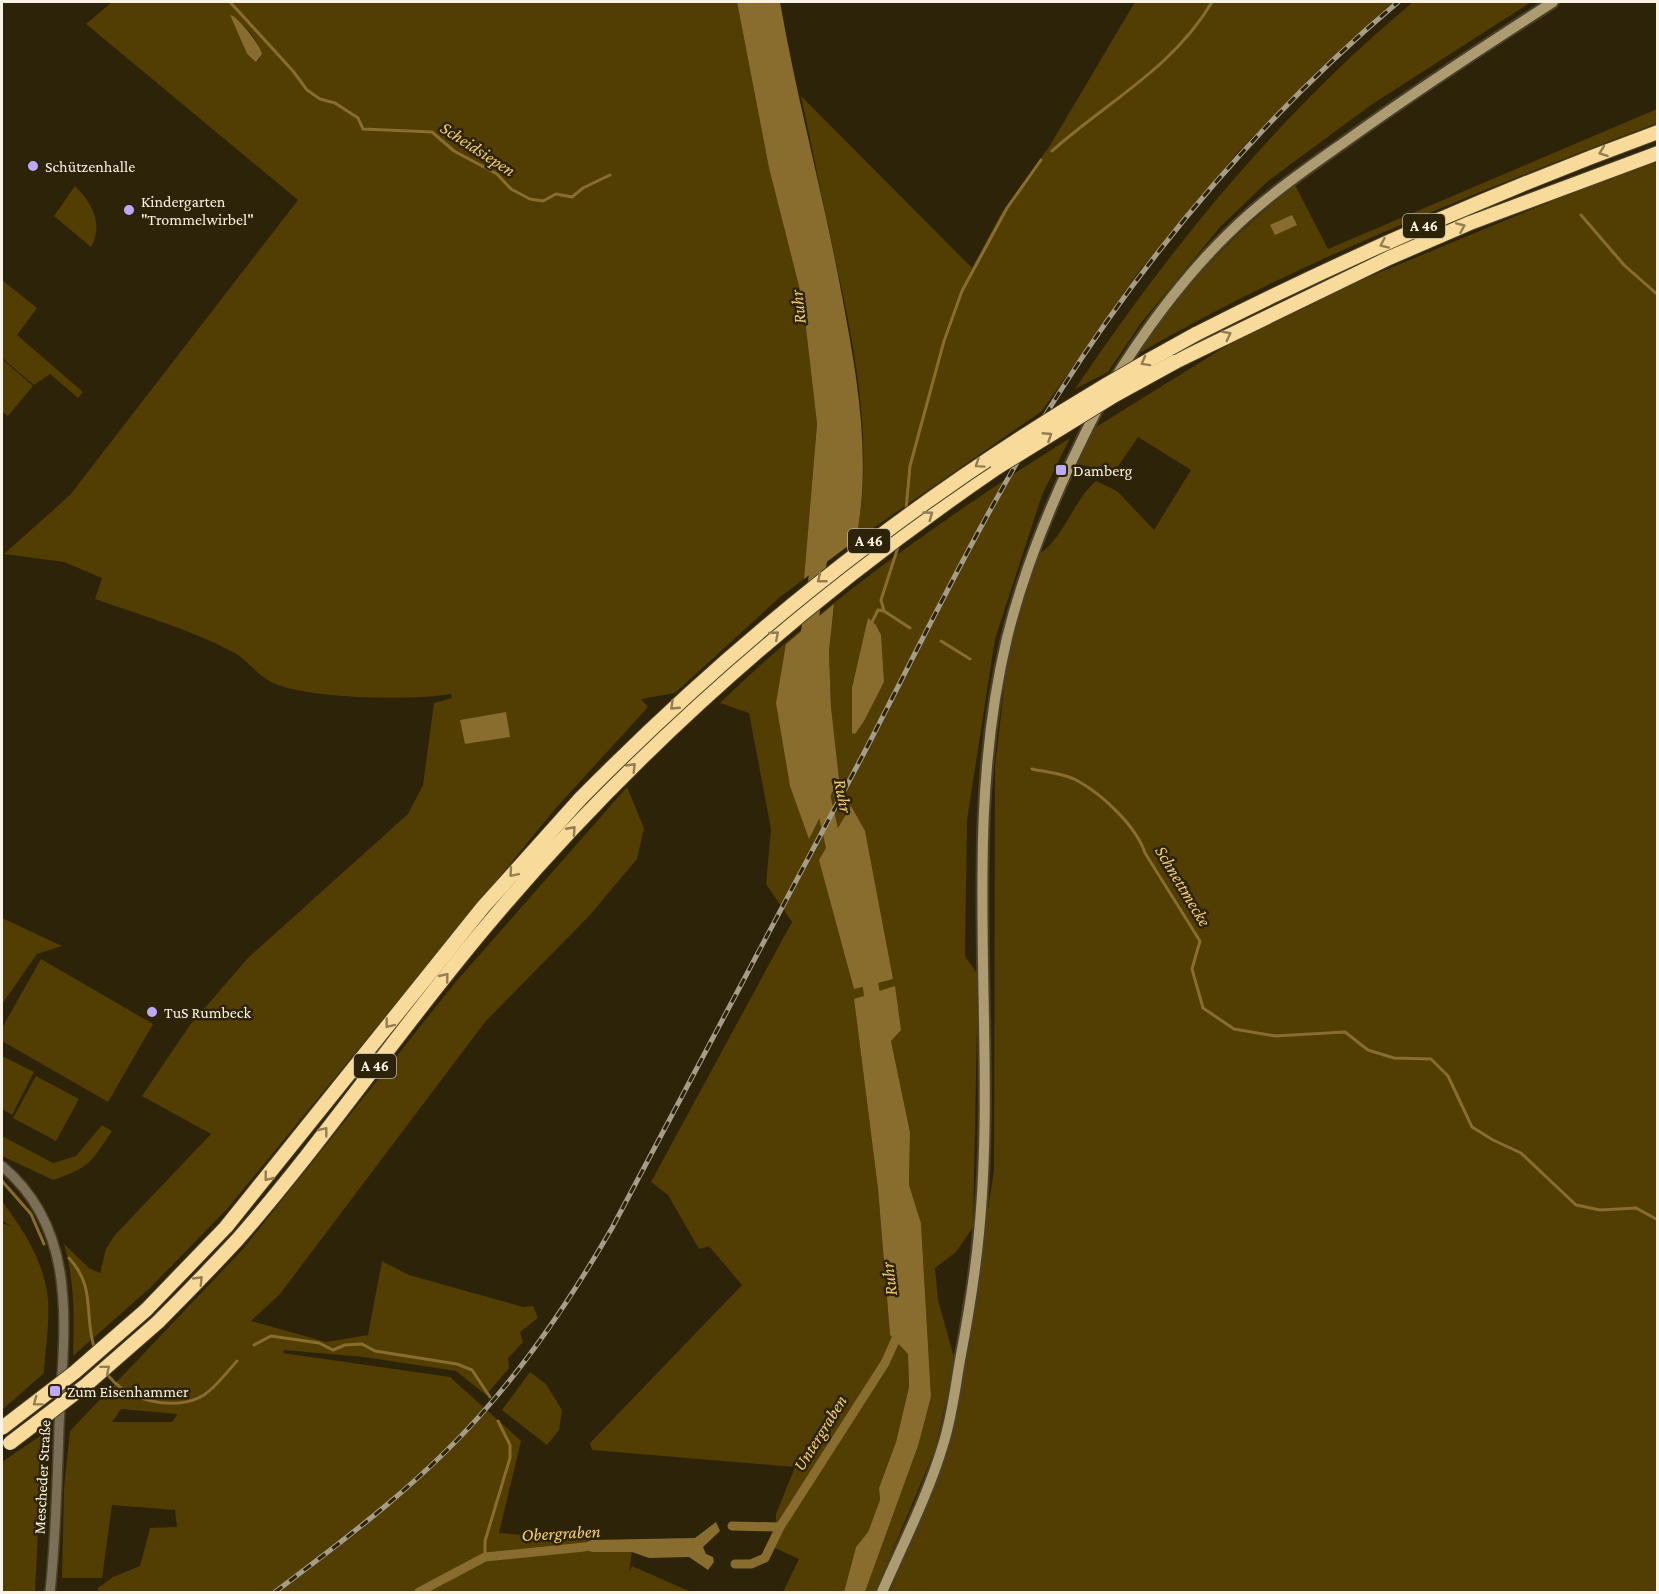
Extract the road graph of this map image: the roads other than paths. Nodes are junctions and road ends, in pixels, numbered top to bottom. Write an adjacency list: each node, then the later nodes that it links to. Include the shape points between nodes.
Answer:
1 (1553, 2): 8 (main road, via 1277,190 1229,233 1146,329 1104,396 1068,465 1042,527 1007,637 989,762 983,889 984,1166 970,1306 943,1445)
2 (1658, 132): 5 (highway, A 46, one-way to 5, bridge, via 1386,242 1196,333 1029,431 870,541 720,664 580,799 470,923 226,1227 146,1310)
3 (1658, 153): 6 (highway, A 46, one-way to 3, bridge, via 86,1385 158,1322 239,1237 494,916 591,809 734,670 880,550 998,467 1175,362 1389,258 1470,223)
4 (2, 1166): 7 (street, Mescheder Straße, via 27,1191 43,1217 55,1246 63,1295 62,1391)
5 (2, 1428)
6 (6, 1446)
7 (50, 1593)
8 (882, 1593)

